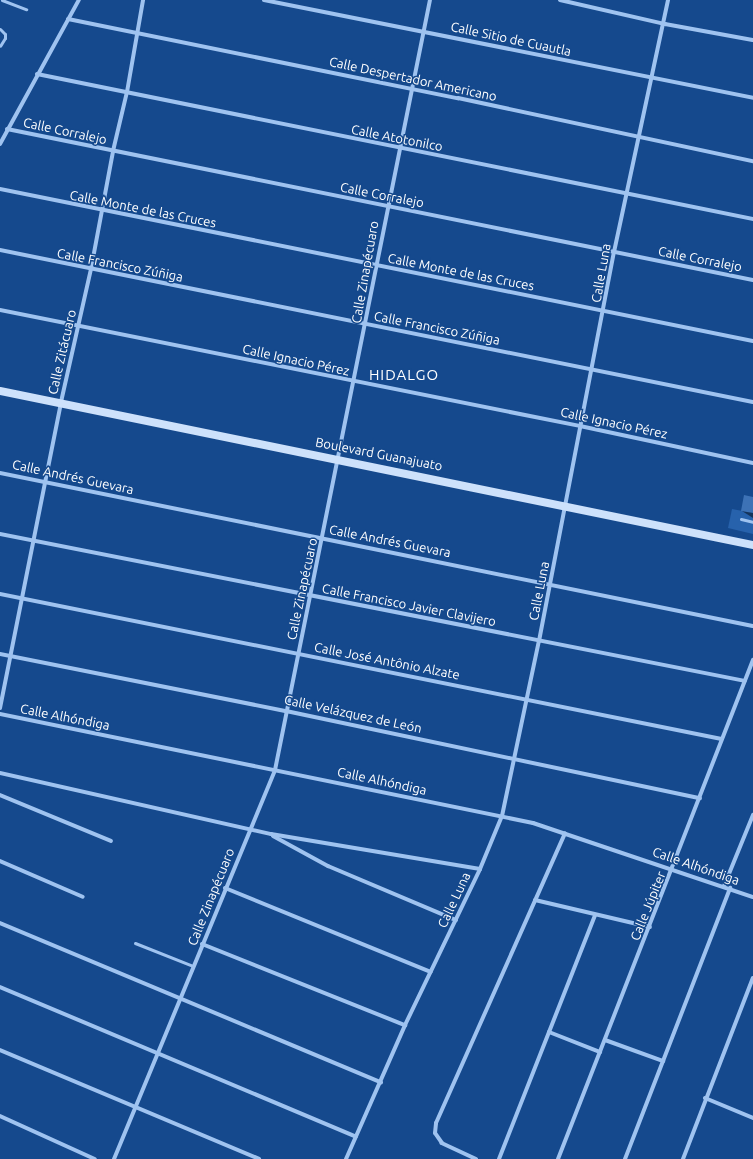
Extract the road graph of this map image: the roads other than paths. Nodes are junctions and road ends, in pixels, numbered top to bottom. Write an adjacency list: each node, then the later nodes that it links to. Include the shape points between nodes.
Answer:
1 (2, 0): 8 (lane)
2 (79, 0): 9 (street)
3 (143, 0): 13 (street, Calle Zitácuaro)
4 (264, 0): 12 (street, Calle Sitio de Cuautla)
5 (430, 0): 12 (street, Calle Zinapécuaro)
6 (560, 0): 10 (street)
7 (668, 0): 10 (street, Calle Luna)
8 (26, 9)
9 (68, 20): 13 (street, Calle Despertador Americano); 16 (street)
10 (665, 24): 14 (street); 17 (street, Calle Luna)
11 (0, 29): 15 (lane, via 5,38)
12 (424, 31): 17 (street, Calle Sitio de Cuautla); 18 (street, Calle Zinapécuaro)
13 (136, 34): 18 (street, Calle Despertador Americano); 19 (street, Calle Zitácuaro)
14 (753, 40)
15 (0, 46)
16 (37, 74): 19 (street, Calle Atotonilco); 21 (street)
17 (651, 79): 20 (street, Calle Sitio de Cuautla); 22 (street, Calle Luna)
18 (412, 88): 22 (street, Calle Despertador Americano); 24 (street, Calle Zinapécuaro)
19 (127, 92): 24 (street, Calle Atotonilco); 25 (street, Calle Zitácuaro)
20 (753, 98)
21 (7, 129): 23 (street); 25 (street, Calle Corralejo)
22 (638, 137): 26 (street, Calle Despertador Americano); 28 (street, Calle Luna)
23 (0, 144)
24 (399, 149): 28 (street, Calle Atotonilco); 29 (street, Calle Zinapécuaro)
25 (112, 151): 29 (street, Calle Corralejo); 30 (street, Calle Zitácuaro)
26 (753, 161)
27 (0, 189): 30 (street, Calle Monte de las Cruces)
28 (627, 194): 31 (street, Calle Atotonilco); 33 (street, Calle Luna)
29 (387, 206): 33 (street, Calle Corralejo); 34 (street, Calle Zinapécuaro)
30 (101, 211): 34 (street, Calle Monte de las Cruces); 35 (street, Calle Zitácuaro)
31 (753, 219)
32 (0, 250): 35 (street, Calle Francisco Zúñiga)
33 (614, 252): 36 (street, Calle Corralejo); 37 (street, Calle Luna)
34 (377, 266): 37 (street, Calle Monte de las Cruces); 39 (street, Calle Zinapécuaro)
35 (91, 269): 39 (street, Calle Francisco Zúñiga); 40 (street, Calle Zitácuaro)
36 (753, 280)
37 (605, 309): 41 (street, Calle Monte de las Cruces); 42 (street, Calle Luna)
38 (0, 310): 40 (street, Calle Ignacio Pérez)
39 (366, 324): 42 (street, Calle Francisco Zúñiga); 43 (street, Calle Zinapécuaro)
40 (79, 326): 43 (street, Calle Ignacio Pérez); 45 (street, Calle Zitácuaro)
41 (753, 341)
42 (592, 369): 46 (street, Calle Francisco Zúñiga); 47 (street, Calle Luna)
43 (355, 383): 47 (street, Calle Ignacio Pérez); 48 (street, Calle Zinapécuaro)
44 (0, 391): 45 (street, Boulevard Guanajuato)
45 (61, 402): 48 (street, Boulevard Guanajuato); 51 (street, Calle Zitácuaro)
46 (753, 402)
47 (580, 426): 49 (street, Calle Ignacio Pérez); 52 (street, Calle Luna)
48 (339, 458): 52 (street, Boulevard Guanajuato); 56 (street, Calle Zinapécuaro)
49 (753, 464)
50 (0, 473): 51 (street, Calle Andrés Guevara)
51 (46, 481): 56 (street, Calle Andrés Guevara); 57 (street, Calle Zitácuaro)
52 (566, 505): 58 (street, Boulevard Guanajuato); 59 (street, Calle Luna)
53 (741, 520): 54 (lane)
54 (753, 522)
55 (0, 534): 57 (street, Calle Francisco Javier Clavijero)
56 (323, 538): 59 (street, Calle Andrés Guevara); 61 (street, Calle Zinapécuaro)
57 (35, 541): 61 (street, Calle Francisco Javier Clavijero); 62 (street, Calle Zitácuaro)
58 (753, 544)
59 (551, 583): 63 (street, Calle Andrés Guevara); 64 (street, Calle Luna)
60 (0, 594): 62 (street, Calle José Antônio Alzate)
61 (310, 596): 64 (street, Calle Francisco Javier Clavijero); 65 (street, Calle Zinapécuaro)
62 (23, 599): 65 (street, Calle José Antônio Alzate); 67 (street, Calle Zitácuaro)
63 (753, 626)
64 (539, 641): 69 (street, Calle Francisco Javier Clavijero); 70 (street, Calle Luna)
65 (299, 653): 70 (street, Calle José Antônio Alzate); 72 (street, Calle Zinapécuaro)
66 (0, 654): 67 (street, Calle Velázquez de León)
67 (11, 656): 71 (street, Calle Zitácuaro); 72 (street, Calle Velázquez de León)
68 (753, 660): 69 (street, Calle Júpiter)
69 (744, 682): 74 (street, Calle Júpiter)
70 (528, 699): 74 (street, Calle José Antônio Alzate); 75 (street, Calle Luna)
71 (0, 708)
72 (286, 711): 75 (street, Calle Velázquez de León); 76 (street, Calle Zinapécuaro)
73 (0, 714): 76 (street, Calle Alhóndiga)
74 (722, 739): 79 (street, Calle Júpiter)
75 (515, 758): 79 (street, Calle Velázquez de León); 81 (street, Calle Luna)
76 (275, 770): 81 (street, Calle Alhóndiga); 82 (street, Calle Zinapécuaro)
77 (0, 773): 82 (street)
78 (0, 795): 85 (street)
79 (700, 798): 88 (street, Calle Júpiter)
80 (753, 814): 89 (street)
81 (502, 816): 83 (street, Calle Alhóndiga); 87 (street, Calle Luna)
82 (250, 828): 84 (street); 90 (street, Calle Zinapécuaro)
83 (565, 832): 88 (street, Calle Alhóndiga); 94 (street)
84 (271, 834): 87 (street); 96 (street, via 328,866)
85 (111, 841)
86 (0, 861): 93 (street)
87 (480, 869): 96 (street, Calle Luna)
88 (674, 869): 89 (street, Calle Alhóndiga); 98 (street, Calle Júpiter)
89 (724, 886): 91 (street, Calle Alhóndiga)
90 (225, 888): 100 (street, Calle Zinapécuaro); 102 (street)
91 (730, 888): 92 (street, Calle Alhóndiga); 112 (street)
92 (753, 897)
93 (83, 898)
94 (536, 900): 95 (street); 123 (street, via 436,1122 435,1133 442,1143)
95 (594, 915): 98 (street); 107 (street)
96 (456, 920): 102 (street, Calle Luna)
97 (0, 923): 105 (street)
98 (650, 927): 108 (street, Calle Júpiter)
99 (135, 943): 101 (lane)
100 (202, 944): 101 (street, Calle Zinapécuaro); 106 (street)
101 (193, 966): 105 (street, Calle Zinapécuaro)
102 (431, 972): 106 (street, Calle Luna)
103 (753, 978): 114 (street)
104 (0, 987): 110 (street)
105 (180, 996): 110 (street, Calle Zinapécuaro); 113 (street)
106 (405, 1025): 113 (street, Calle Luna)
107 (549, 1032): 111 (street); 124 (street)
108 (605, 1040): 111 (street, Calle Júpiter); 112 (street)
109 (0, 1050): 115 (street)
110 (158, 1051): 115 (street, Calle Zinapécuaro); 118 (street)
111 (600, 1052): 125 (street, Calle Júpiter)
112 (663, 1061): 126 (street)
113 (381, 1082): 118 (street, Calle Luna)
114 (705, 1098): 117 (street); 127 (street)
115 (135, 1107): 120 (street, Calle Zinapécuaro); 121 (street)
116 (0, 1116): 119 (street)
117 (753, 1118)
118 (356, 1137): 122 (street, Calle Luna)
119 (94, 1159)
120 (114, 1159)
121 (259, 1159)
122 (346, 1159)
123 (476, 1159)
124 (499, 1159)
125 (558, 1159)
126 (625, 1159)
127 (683, 1159)

